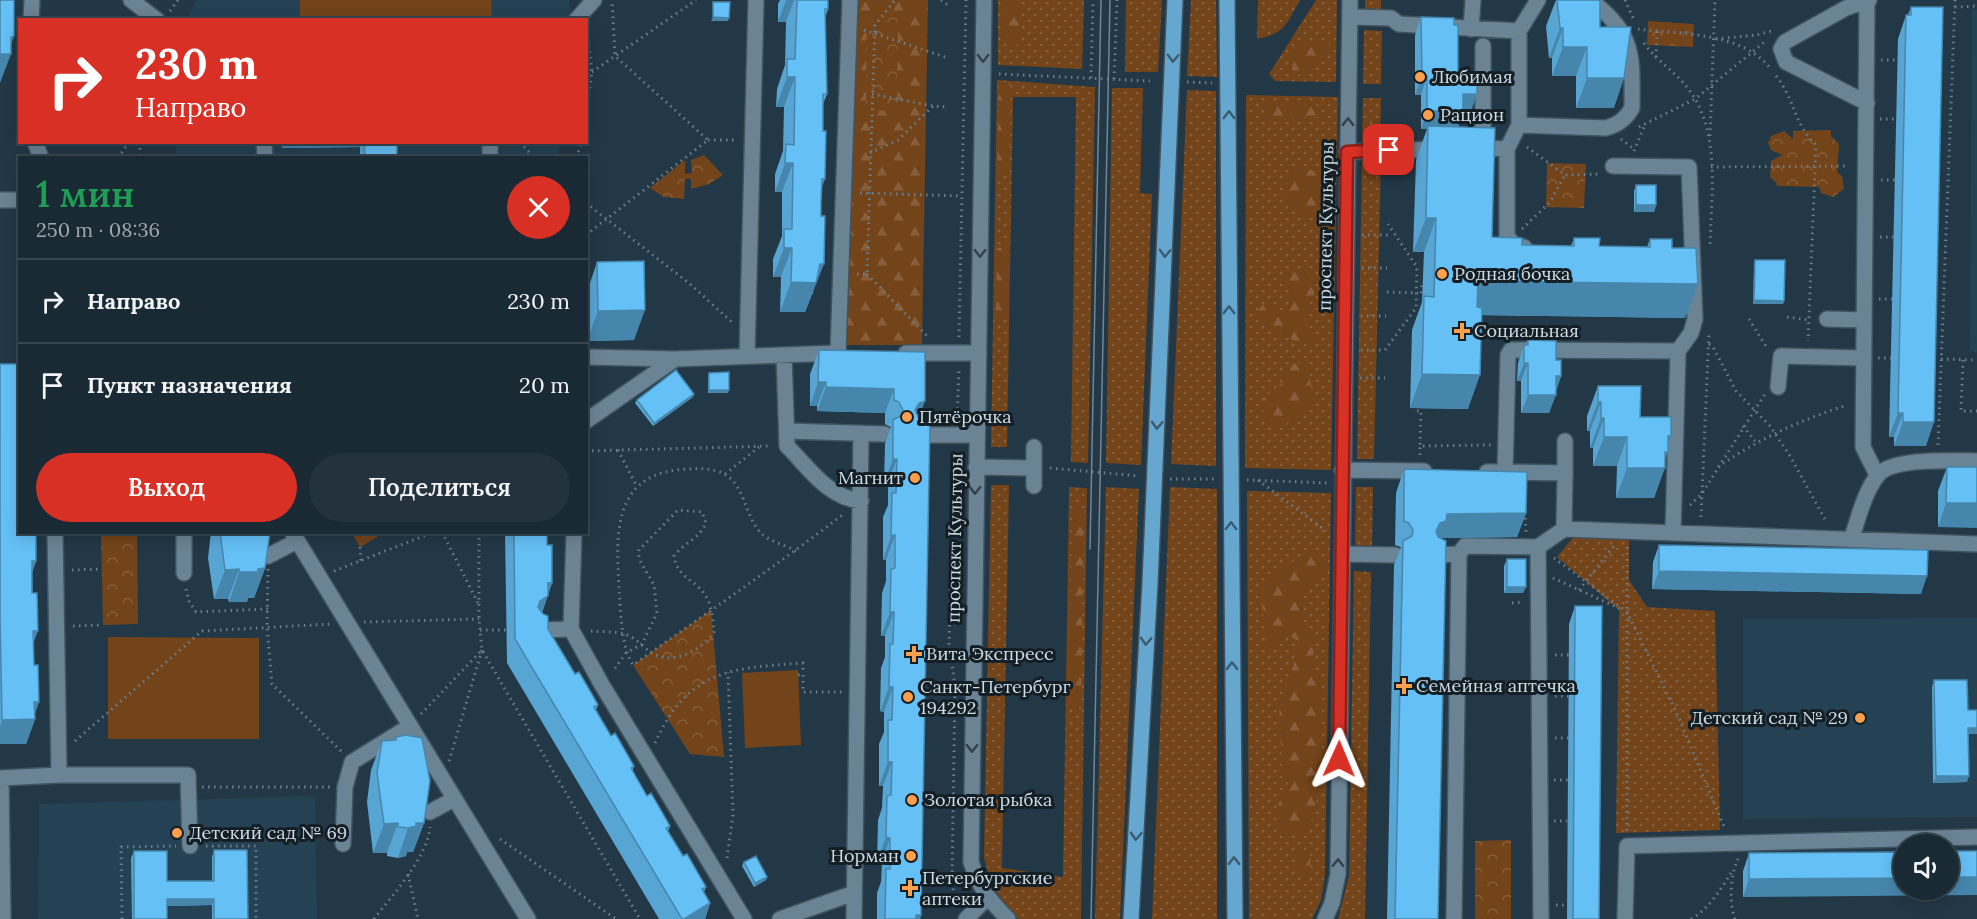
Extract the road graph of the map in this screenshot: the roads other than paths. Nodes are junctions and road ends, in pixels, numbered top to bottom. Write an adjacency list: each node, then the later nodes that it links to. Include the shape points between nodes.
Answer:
1 (32, 0): 15 (street)
2 (131, 0): 16 (street)
3 (594, 0): 17 (street)
4 (756, 0): 35 (street)
5 (850, 0): 34 (street, via 840,274 844,353)
6 (984, 0): 33 (street, проспект Культуры, one-way to 33)
7 (1175, 0): 92 (main road, one-way to 92)
8 (1227, 0): 93 (main road, one-way to 8)
9 (1350, 0): 14 (street, проспект Культуры)
10 (1473, 0): 18 (street)
11 (1538, 0): 19 (street)
12 (1590, 0): 22 (street, via 1629,45 1632,108 1614,126 1606,128)
13 (1868, 0): 21 (street); 21 (street, via 1785,42 1781,49 1786,62)
14 (1350, 17): 18 (street, via 1391,18 1399,24); 24 (street, проспект Культуры, one-way to 14)
15 (31, 18)
16 (154, 18)
17 (578, 18)
18 (1471, 29): 19 (street)
19 (1519, 31): 22 (street)
20 (1483, 46): 23 (street)
21 (1867, 103): 30 (street)
22 (1513, 137): 23 (street); 28 (street, via 1506,230 1510,242 1519,247)
23 (1471, 148): 24 (street)
24 (1347, 152): 51 (street, проспект Культуры)
25 (1613, 166): 31 (street, via 1689,167 1686,251 1695,319 1691,333)
26 (0, 200): 27 (street)
27 (18, 200)
28 (1542, 248)
29 (1827, 319): 30 (street)
30 (1864, 320): 37 (street)
31 (1678, 351): 54 (street, via 1511,350); 60 (street)
32 (896, 353): 33 (street)
33 (979, 353): 44 (street, проспект Культуры)
34 (784, 355): 35 (street); 45 (street)
35 (747, 356): 38 (street)
36 (588, 357): 38 (street)
37 (1864, 358): 39 (street, via 1781,356); 56 (street, via 1863,447)
38 (675, 359): 40 (street)
39 (1778, 387)
40 (588, 419)
41 (861, 434): 42 (street); 45 (street); 58 (street)
42 (885, 434)
43 (916, 435): 44 (street)
44 (976, 435): 49 (street, проспект Культуры)
45 (787, 438): 58 (street, via 833,493 846,500)
46 (1565, 441): 55 (street)
47 (1034, 447): 50 (street)
48 (1977, 461): 56 (street, via 1899,464)
49 (976, 467): 50 (street); 84 (street, проспект Культуры, one-way to 84, via 971,862)
50 (1034, 468): 57 (street)
51 (1342, 470): 52 (street); 68 (street, проспект Культуры)
52 (1438, 471)
53 (1472, 472): 54 (street)
54 (1505, 472): 55 (street)
55 (1564, 473): 59 (street)
56 (1877, 475): 65 (street)
57 (1034, 486)
58 (861, 501): 83 (street)
59 (1564, 529): 60 (street); 67 (street)
60 (1673, 533): 65 (street)
61 (55, 534): 77 (street)
62 (184, 534): 73 (street)
63 (574, 534): 74 (street)
64 (295, 537): 72 (street); 76 (street)
65 (1851, 540): 66 (street)
66 (1977, 544)
67 (1532, 547): 69 (street, via 1465,546); 96 (street, via 1538,571)
68 (1342, 548): 70 (street); 94 (street, проспект Культуры, one-way to 68, via 1338,874)
69 (1459, 554): 71 (street); 95 (street)
70 (1395, 555)
71 (1437, 555)
72 (268, 556)
73 (183, 573)
74 (571, 629): 75 (street); 88 (street)
75 (539, 630)
76 (410, 726): 78 (street); 81 (street, via 352,762 345,787)
77 (58, 775): 82 (street, via 188,775); 86 (street, via 1,778)
78 (454, 799): 79 (street); 87 (street)
79 (430, 812)
80 (1977, 837): 97 (street, via 1627,846)
81 (343, 843)
82 (190, 846)
83 (854, 893): 89 (street); 90 (street)
84 (987, 898): 85 (street); 91 (street, проспект Культуры)
85 (961, 915)
86 (3, 919)
87 (528, 919)
88 (744, 919)
89 (780, 919)
90 (854, 919)
91 (1008, 919)
92 (1131, 919)
93 (1235, 919)
94 (1324, 919)
95 (1454, 919)
96 (1541, 919)
97 (1625, 919)

